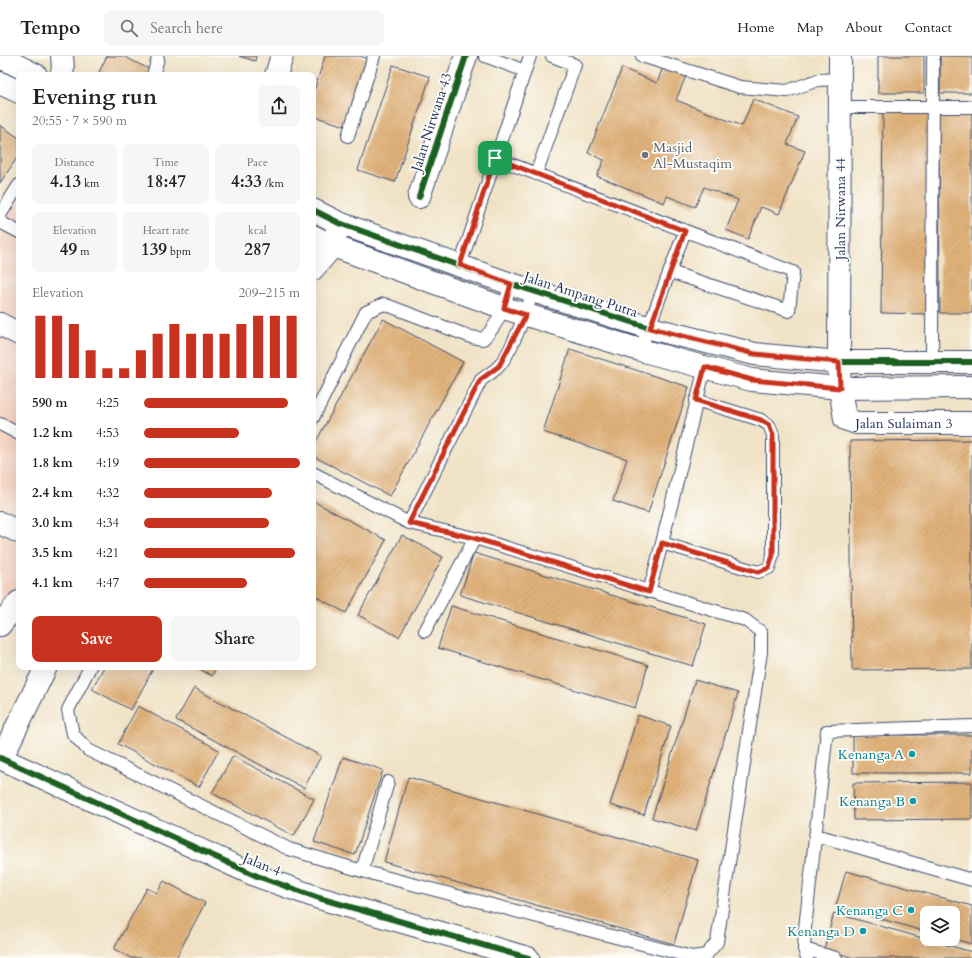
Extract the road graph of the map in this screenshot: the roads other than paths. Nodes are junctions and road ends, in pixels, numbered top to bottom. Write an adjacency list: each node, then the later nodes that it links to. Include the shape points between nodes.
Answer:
1 (62, 56): 15 (street)
2 (157, 56): 16 (lane)
3 (282, 56): 17 (street)
4 (374, 56): 24 (lane)
5 (466, 56): 28 (street, Jalan Nirwana 43)
6 (485, 56): 13 (lane)
7 (530, 56): 13 (lane)
8 (552, 56): 26 (lane, via 575,65)
9 (642, 56): 18 (lane, via 740,87 787,91 818,80)
10 (840, 56): 18 (street, Jalan Nirwana 44)
11 (933, 56): 22 (lane)
12 (0, 57): 14 (street)
13 (525, 71): 25 (lane)
14 (30, 72)
15 (62, 72)
16 (154, 72)
17 (277, 72)
18 (840, 79): 21 (street, Jalan Nirwana 44)
19 (0, 83): 20 (street)
20 (16, 91)
21 (840, 107): 22 (lane); 48 (street, Jalan Nirwana 44)
22 (934, 107): 23 (lane); 49 (lane)
23 (972, 107)
24 (348, 136)
25 (495, 158): 26 (lane); 37 (lane)
26 (536, 174): 34 (lane)
27 (16, 190): 30 (lane)
28 (419, 196)
29 (316, 211): 32 (street, Jalan Ampang Putra)
30 (0, 215)
31 (0, 222): 33 (lane)
32 (340, 223): 36 (street); 37 (street, Jalan Ampang Putra)
33 (16, 230)
34 (685, 231): 39 (lane); 39 (lane, via 793,272 789,311)
35 (316, 237): 36 (street)
36 (334, 246): 38 (street); 42 (street)
37 (460, 265): 40 (street, Jalan Ampang Putra)
38 (316, 266)
39 (670, 272): 45 (lane)
40 (511, 284): 41 (street, Jalan Ampang Putra); 42 (lane)
41 (533, 290): 43 (lane); 45 (street, Jalan Ampang Putra)
42 (504, 308): 43 (street); 55 (lane, via 491,332 483,339 471,337 384,304 366,312)
43 (526, 315): 47 (street); 61 (lane, via 499,366 480,380)
44 (0, 324): 46 (street)
45 (650, 328): 47 (lane); 48 (street, Jalan Ampang Putra, via 755,354)
46 (16, 332)
47 (640, 350): 51 (street)
48 (839, 362): 49 (street, Jalan Ampang Putra); 53 (street, Jalan Sulaiman 3)
49 (932, 362): 50 (street, Jalan Ampang Putra)
50 (972, 362)
51 (705, 367): 53 (street, via 752,380); 54 (lane)
52 (972, 387): 53 (street)
53 (840, 388): 56 (street, Jalan Sulaiman 3, via 845,419 857,423)
54 (696, 400): 64 (lane); 64 (lane, via 761,420 769,425 773,435 773,555 769,568 758,572)
55 (316, 412)
56 (972, 423)
57 (0, 424): 58 (lane)
58 (16, 432)
59 (316, 475): 61 (lane)
60 (0, 522): 62 (street)
61 (409, 523): 63 (lane)
62 (16, 530)
63 (474, 538): 65 (lane); 68 (lane)
64 (662, 543): 65 (lane)
65 (649, 592): 75 (lane, via 745,620 761,632 761,652 717,942 706,955 692,957)
66 (16, 606): 67 (street)
67 (0, 625)
68 (425, 632)
69 (45, 670): 72 (street)
70 (88, 670): 75 (lane, via 68,710 73,734 88,750 289,849)
71 (972, 726): 74 (lane, via 827,731)
72 (1, 759): 78 (street, Jalan 4, via 257,876 319,898)
73 (388, 782): 75 (lane)
74 (816, 835): 76 (lane); 77 (lane)
75 (362, 871)
76 (972, 880)
77 (806, 953): 79 (lane)
78 (528, 958)
79 (836, 958)

